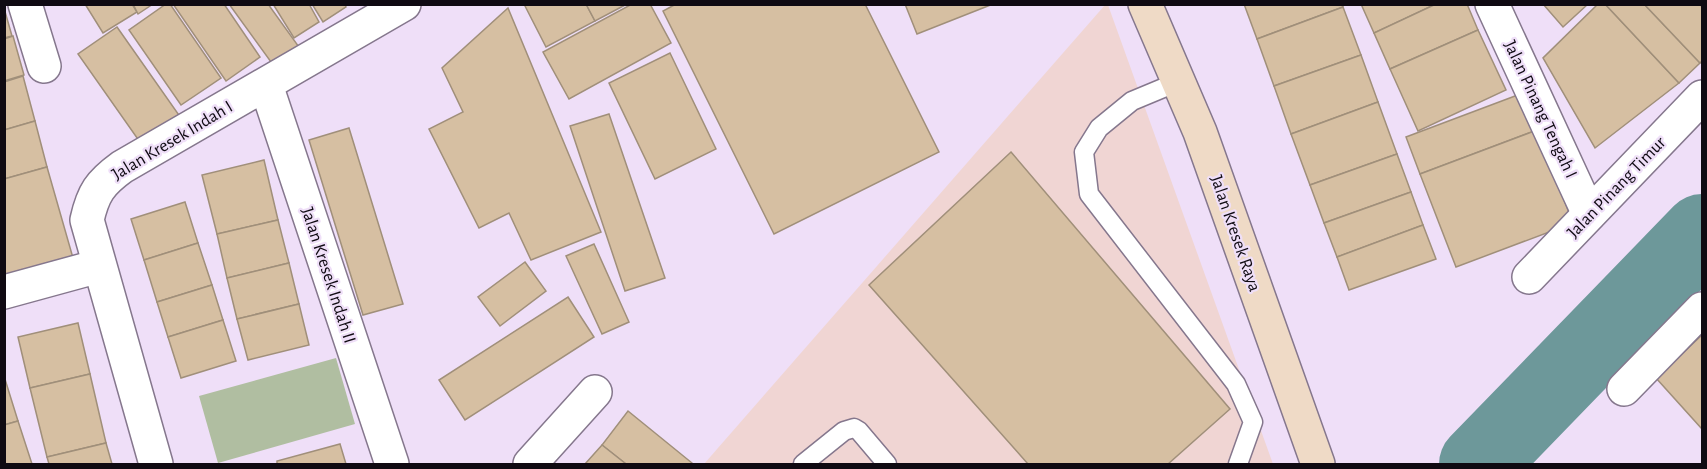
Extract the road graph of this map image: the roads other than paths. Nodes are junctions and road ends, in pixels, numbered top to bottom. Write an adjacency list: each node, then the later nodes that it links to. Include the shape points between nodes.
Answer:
1 (25, 4): 5 (street)
2 (404, 4): 7 (street, Jalan Kresek Indah I)
3 (1145, 4): 6 (street, Jalan Kresek Raya)
4 (1492, 4): 9 (street, Jalan Pinang Tengah I)
5 (44, 66)
6 (1180, 81): 21 (lane, via 1132,100 1099,128 1084,152 1089,194 1236,384 1253,422); 22 (street, Jalan Kresek Raya)
7 (266, 85): 10 (street, Jalan Kresek Indah I, via 105,180 92,200 87,220); 17 (street, Jalan Kresek Indah II)
8 (1702, 97): 9 (street, Jalan Pinang Timur)
9 (1589, 214): 11 (street, Jalan Pinang Timur)
10 (99, 266): 12 (street); 16 (street, Jalan Kresek Indah I)
11 (1529, 277)
12 (4, 292)
13 (1702, 309): 14 (street)
14 (1624, 389)
15 (596, 392): 18 (street)
16 (156, 465)
17 (392, 465)
18 (530, 465)
19 (803, 465): 20 (lane, via 843,431 854,428)
20 (887, 465)
21 (1238, 465)
22 (1318, 465)

